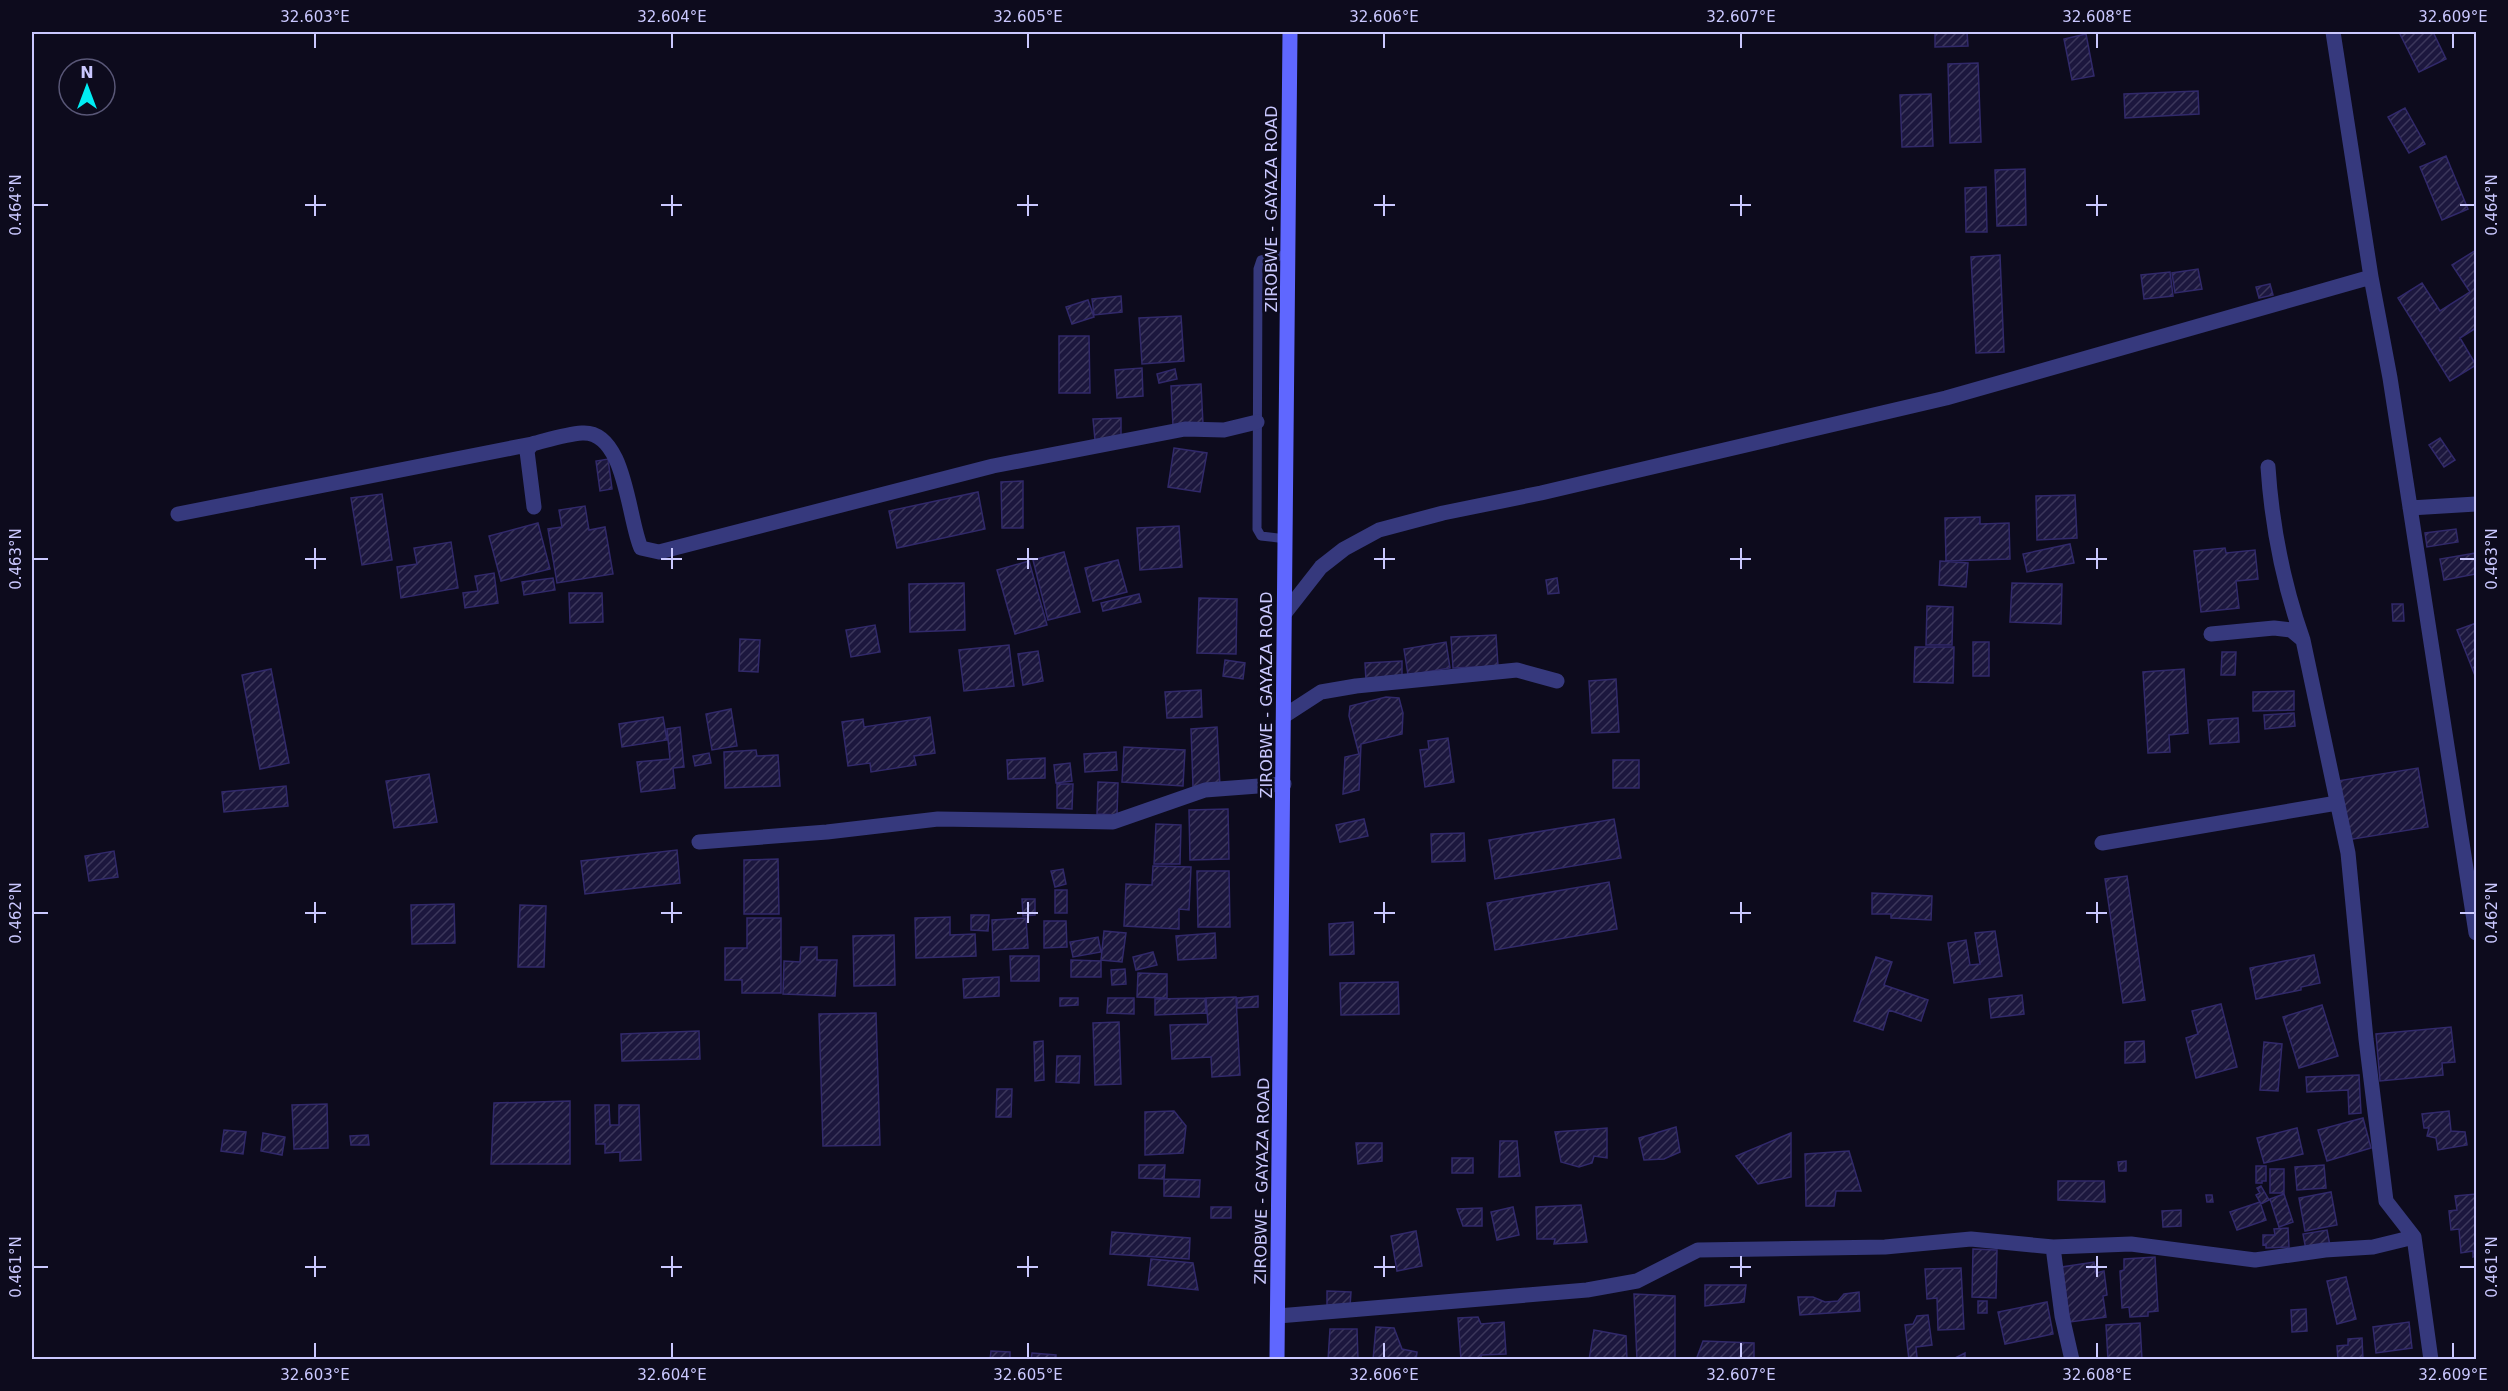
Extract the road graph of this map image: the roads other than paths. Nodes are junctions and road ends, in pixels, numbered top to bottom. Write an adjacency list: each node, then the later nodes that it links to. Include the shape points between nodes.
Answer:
1 (1290, 32): 3 (street, ZIROBWE - GAYAZA ROAD)
2 (2333, 32): 4 (street)
3 (1289, 254): 5 (lane, via 1261,260 1258,269); 12 (street, ZIROBWE - GAYAZA ROAD)
4 (2370, 277): 10 (street); 13 (street, via 1946,398 1378,530 1321,567)
5 (1257, 422): 6 (street, via 1224,430 1185,429 993,466 659,552 641,548 634,533 629,497 611,446 595,434 583,433); 12 (lane, via 1257,529 1261,536)
6 (532, 444): 9 (street, via 526,451); 11 (street)
7 (2268, 467): 15 (street, via 2272,519 2291,606)
8 (2476, 504): 10 (street)
9 (534, 507)
10 (2410, 508): 22 (street)
11 (178, 514)
12 (1286, 539): 13 (street, ZIROBWE - GAYAZA ROAD)
13 (1285, 613): 17 (street, ZIROBWE - GAYAZA ROAD)
14 (2211, 634): 15 (street, via 2274,628 2291,630)
15 (2303, 640): 19 (street)
16 (1557, 681): 17 (street, via 1517,670 1356,686 1321,692)
17 (1284, 716): 18 (street, ZIROBWE - GAYAZA ROAD)
18 (1284, 784): 20 (street, via 1205,790 1113,822 938,819); 25 (street, ZIROBWE - GAYAZA ROAD)
19 (2337, 803): 21 (street); 23 (street, via 2348,854 2386,1201)
20 (699, 842)
21 (2102, 843)
22 (2476, 933)
23 (2414, 1237): 24 (street, via 2373,1247 2255,1260 2131,1244); 28 (street)
24 (2053, 1247): 25 (street, via 1971,1239 1885,1247 1698,1250 1637,1281 1587,1290); 27 (street)
25 (1278, 1316): 26 (street, ZIROBWE - GAYAZA ROAD)
26 (1277, 1359)
27 (2072, 1359)
28 (2431, 1359)

